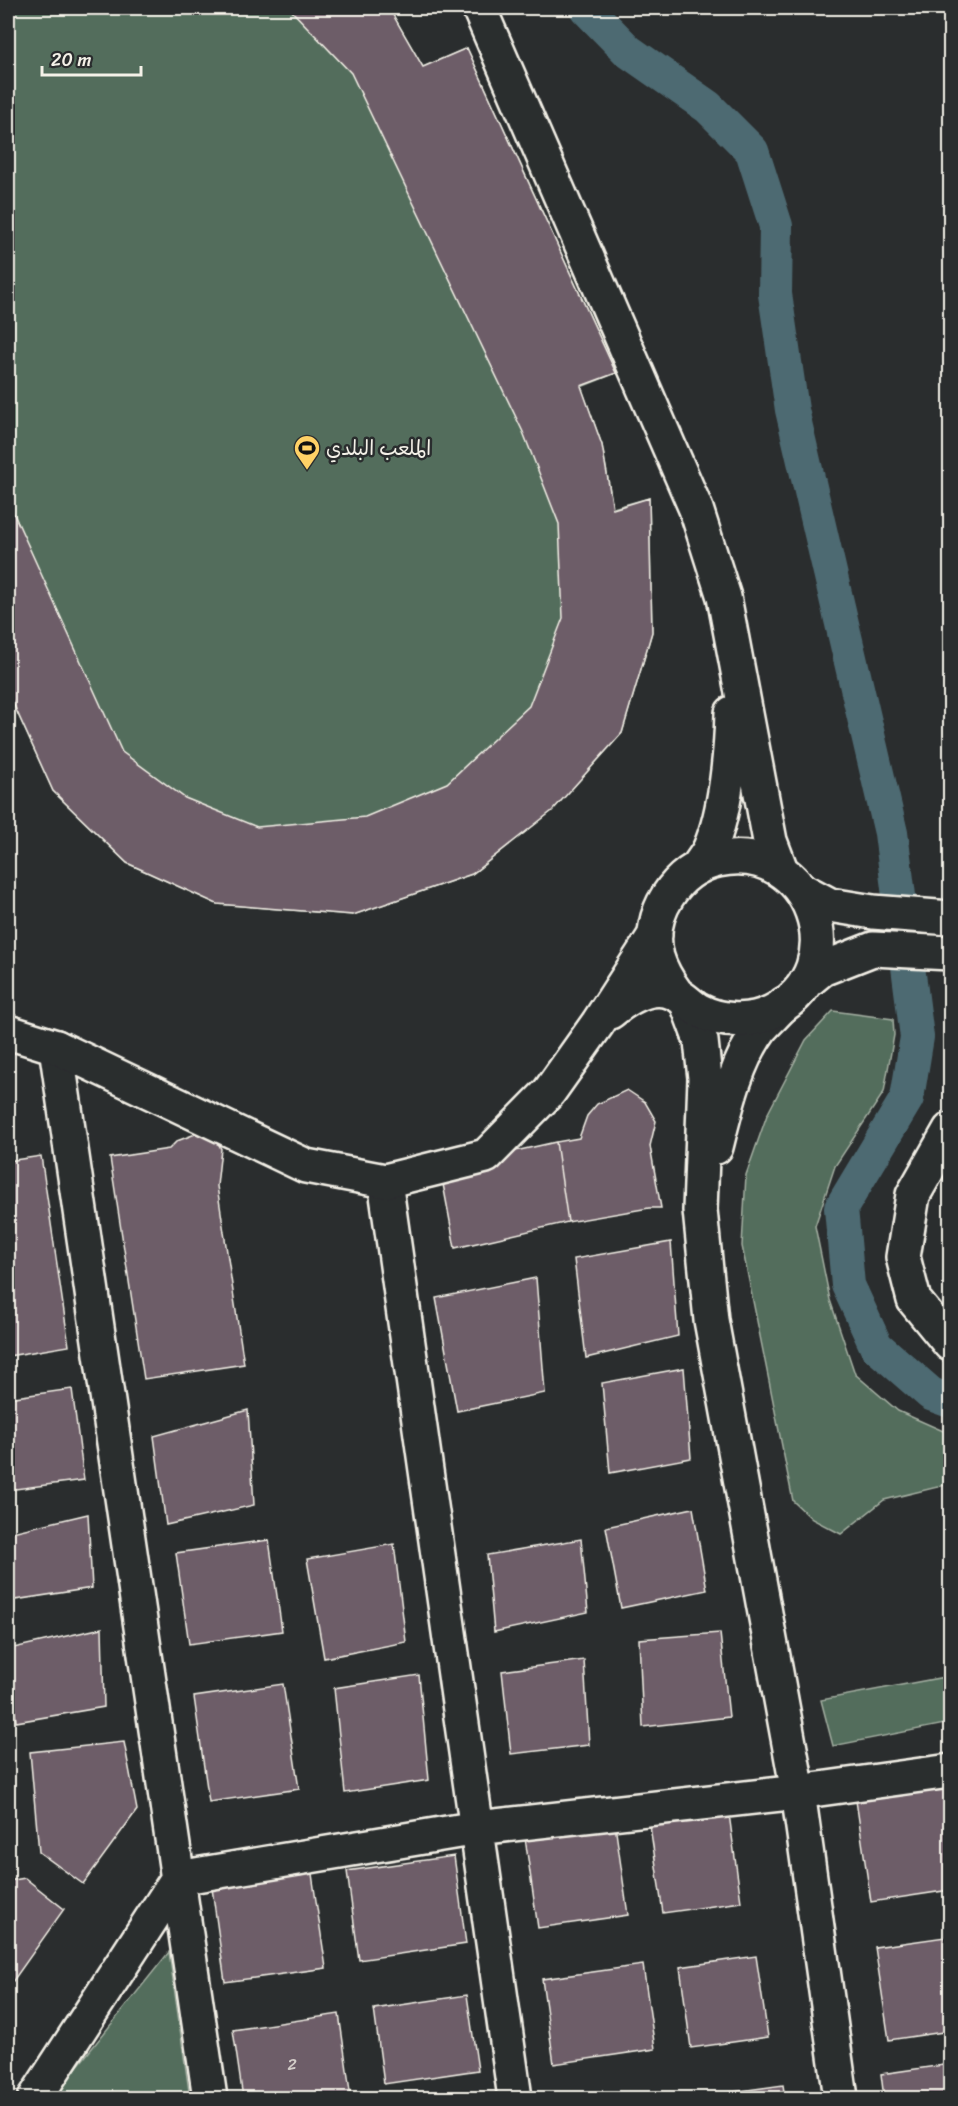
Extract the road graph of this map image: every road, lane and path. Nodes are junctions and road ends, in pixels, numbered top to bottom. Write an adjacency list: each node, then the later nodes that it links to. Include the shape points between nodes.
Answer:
1 (479, 8): 2 (street, via 696,509 724,597)
2 (734, 657): 3 (street, via 729,763 718,826); 4 (street, via 770,841)
3 (698, 868): 4 (street, via 717,860 750,859 766,863); 6 (street, via 667,896 658,915)
4 (791, 880): 5 (street, via 830,905); 8 (street, via 810,904 818,936 813,968)
5 (951, 918)
6 (655, 935): 9 (street, via 664,976); 10 (street)
7 (950, 953): 8 (street, via 873,948 822,969)
8 (795, 994): 9 (street, via 765,1015 743,1020 713,1017); 15 (street, via 762,1028 745,1057 727,1102)
9 (681, 998): 10 (street, via 660,989 645,991 620,1004); 15 (street, via 701,1041 705,1078)
10 (598, 1023): 14 (street, via 549,1092 486,1156)
11 (8, 1032): 12 (street)
12 (57, 1047): 14 (street, via 306,1166); 20 (street)
13 (951, 1130): 16 (street, via 913,1195 903,1257 914,1300)
14 (385, 1181): 19 (street)
15 (700, 1210): 18 (street, via 711,1320)
16 (951, 1344)
17 (951, 1771): 18 (street)
18 (798, 1792): 19 (street); 24 (street)
19 (477, 1828): 20 (street); 23 (street)
20 (178, 1878): 21 (street); 22 (street)
21 (35, 2098)
22 (210, 2098)
23 (515, 2098)
24 (841, 2098)

